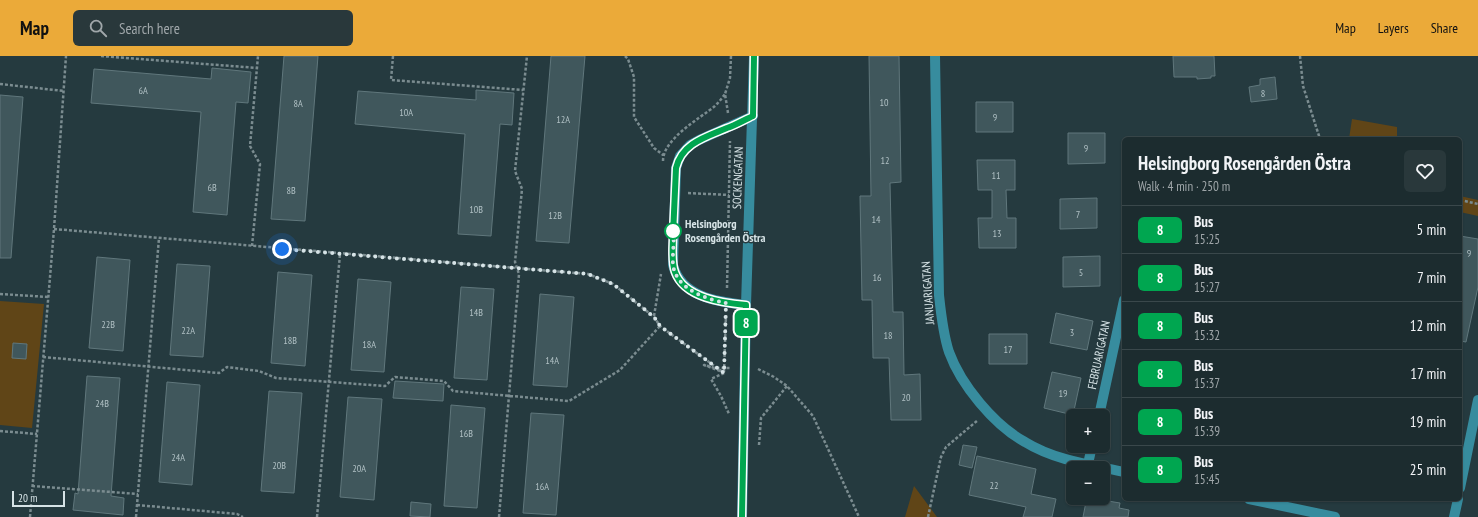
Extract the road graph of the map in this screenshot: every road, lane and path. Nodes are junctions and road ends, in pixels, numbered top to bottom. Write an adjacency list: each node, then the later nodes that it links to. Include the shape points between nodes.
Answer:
1 (66, 56): 16 (path)
2 (101, 56): 12 (path)
3 (162, 56): 12 (path)
4 (258, 56): 13 (path)
5 (392, 56): 15 (path, via 391,80)
6 (527, 56): 15 (path)
7 (625, 56): 20 (path, via 634,77 634,117 654,148)
8 (731, 56): 18 (path, via 730,78 725,94)
9 (754, 56): 17 (street, SOCKENGATAN)
10 (935, 56): 43 (street, JANUARIGATAN, via 941,314 950,354 972,393)
11 (1300, 56): 19 (path, via 1303,86)
12 (161, 60): 13 (path)
13 (257, 68): 27 (path, via 250,146 260,164)
14 (0, 84): 16 (path)
15 (523, 90): 29 (path, via 515,171 522,189 515,262)
16 (64, 91): 25 (path)
17 (753, 116): 18 (street); 33 (street, SOCKENGATAN)
18 (730, 127): 22 (path); 32 (street, via 690,145 680,156 676,168 673,264 677,277 687,287 700,295)
19 (1319, 137)
20 (663, 155)
21 (687, 193): 22 (path)
22 (729, 195): 32 (path)
23 (1462, 200): 24 (path)
24 (1478, 204)
25 (54, 229): 26 (path); 31 (path)
26 (159, 238): 27 (path); 37 (path)
27 (252, 246): 28 (path)
28 (340, 254): 29 (path); 39 (path)
29 (517, 268): 35 (path, via 588,274 613,284 654,317); 40 (path, via 519,274)
30 (0, 294): 31 (path)
31 (48, 297): 36 (path)
32 (726, 303): 33 (street); 38 (path)
33 (746, 305): 62 (street, SOCKENGATAN)
34 (1122, 309): 42 (street, FEBRUARIGATAN)
35 (660, 326): 38 (path); 40 (path, via 620,370 568,401)
36 (43, 357): 37 (path); 46 (path)
37 (148, 366): 39 (path, via 219,373 228,367 259,371 276,378); 53 (path)
38 (724, 373): 44 (path, via 711,379)
39 (328, 382): 40 (path, via 385,386 395,377 444,381 453,391); 60 (path)
40 (509, 396): 61 (path)
41 (1478, 400): 51 (street)
42 (1101, 409)
43 (988, 412): 48 (street, JANUARIGATAN, via 1024,442 1039,450); 64 (path, via 946,448 941,457)
44 (730, 418)
45 (0, 431): 46 (path)
46 (37, 434): 52 (path)
47 (758, 446): 63 (path, via 761,418 787,386 813,416)
48 (1076, 461)
49 (1110, 469): 50 (street, JANUARIGATAN)
50 (1122, 472)
51 (1462, 478)
52 (32, 486): 53 (path); 57 (path)
53 (138, 494): 56 (path)
54 (1267, 501): 65 (street)
55 (1458, 501): 66 (street)
56 (137, 505): 58 (path); 59 (path, via 237,514)
57 (30, 517)
58 (136, 517)
59 (243, 517)
60 (317, 517)
61 (499, 517)
62 (742, 517)
63 (860, 517)
64 (928, 517)
65 (1335, 517)
66 (1454, 517)

